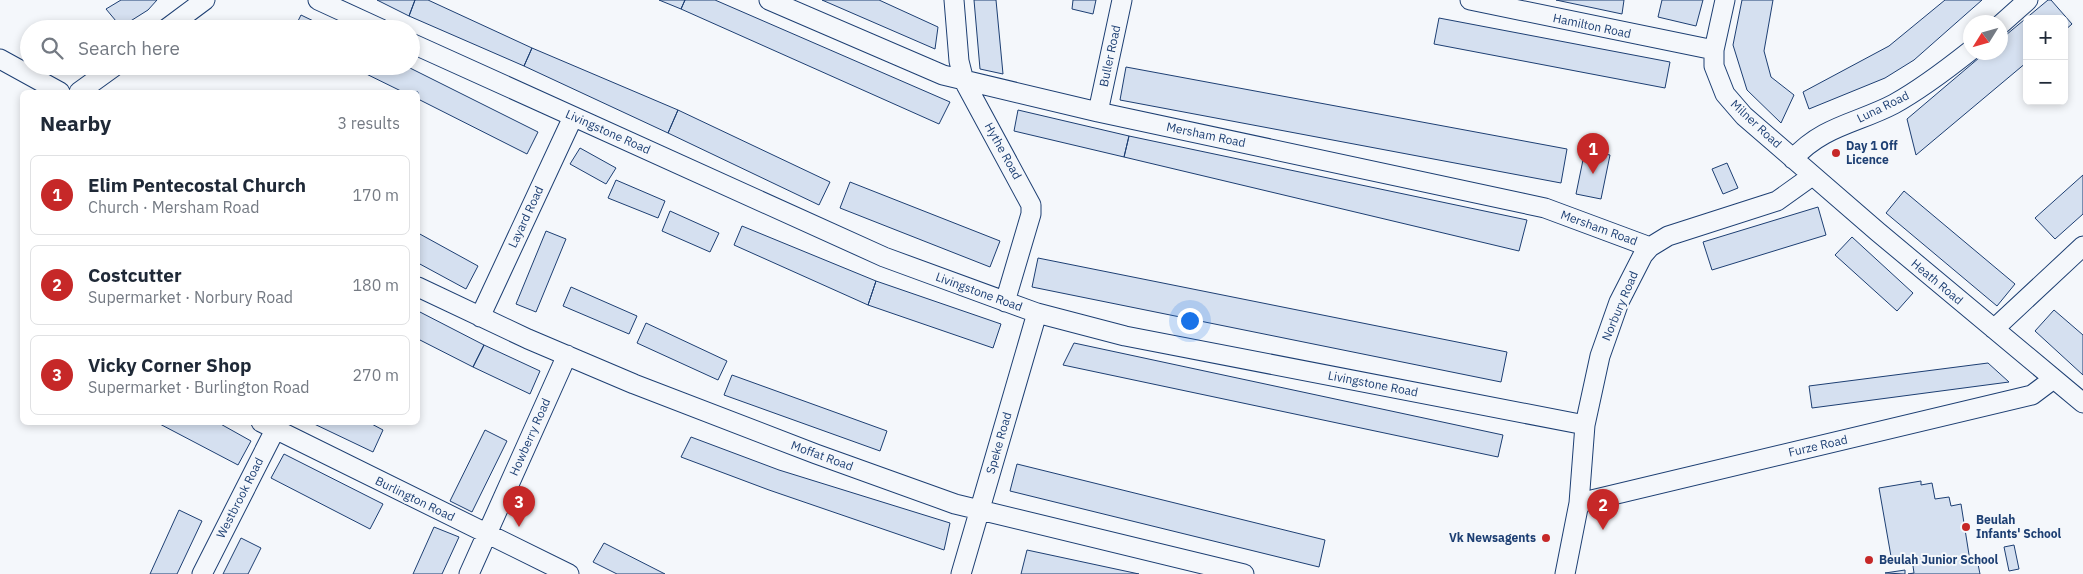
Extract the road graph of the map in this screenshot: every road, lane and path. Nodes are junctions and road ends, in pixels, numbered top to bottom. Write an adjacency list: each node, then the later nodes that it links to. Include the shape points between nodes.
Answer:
1 (206, 0): 10 (street)
2 (318, 0): 11 (street)
3 (769, 0): 19 (street, Mersham Road, via 942,75)
4 (954, 0): 19 (street, Hythe Road, via 959,61)
5 (1122, 0): 22 (street, Buller Road)
6 (1470, 0): 13 (street, Hamilton Road)
7 (1725, 0): 13 (street, Milner Road)
8 (2028, 0): 9 (street)
9 (2008, 18)
10 (178, 20)
11 (361, 20)
12 (420, 47): 23 (street, Livingstone Road)
13 (1714, 50): 24 (street, Milner Road, via 1714,66 1724,94)
14 (1963, 56): 24 (street, Luna Road, via 1893,105 1812,140)
15 (0, 60): 16 (street)
16 (20, 71)
17 (28, 75): 20 (street)
18 (102, 75): 21 (street)
19 (964, 81): 22 (street, Mersham Road); 29 (street, Hythe Road, via 1031,205)
20 (56, 90)
21 (81, 90)
22 (1098, 112): 27 (street, Mersham Road, via 1538,206)
23 (573, 116): 29 (street, Livingstone Road, via 884,257); 31 (street, Layard Road)
24 (1793, 159): 25 (street, Heath Road)
25 (1812, 176): 27 (street, Norbury Road, via 1778,201 1668,236); 32 (street, Heath Road)
26 (2083, 246): 32 (street)
27 (1650, 247): 37 (street, Norbury Road, via 1637,265 1610,324)
28 (420, 288): 31 (street, Moffat Road)
29 (1005, 302): 30 (street, Livingstone Road)
30 (1037, 313): 37 (street, Livingstone Road, via 1126,336); 39 (street, Speke Road)
31 (480, 317): 33 (street, Moffat Road)
32 (1994, 329): 34 (street, Heath Road)
33 (567, 355): 39 (street, Moffat Road, via 816,454); 40 (street, Howberry Road)
34 (2052, 380): 35 (street, Heath Road); 38 (street, Furze Road, via 2037,393 2026,397)
35 (2083, 403)
36 (272, 425): 40 (street, Burlington Road); 41 (street, Westbrook Road)
37 (1585, 425): 38 (street, Norbury Road)
38 (1578, 503): 46 (street, Norbury Road)
39 (980, 510): 44 (street, Speke Road); 45 (street, Moffat Road)
40 (487, 535): 42 (street, Howberry Road); 43 (street, Burlington Road)
41 (202, 574)
42 (469, 574)
43 (569, 574)
44 (961, 574)
45 (1244, 574)
46 (1565, 574)

